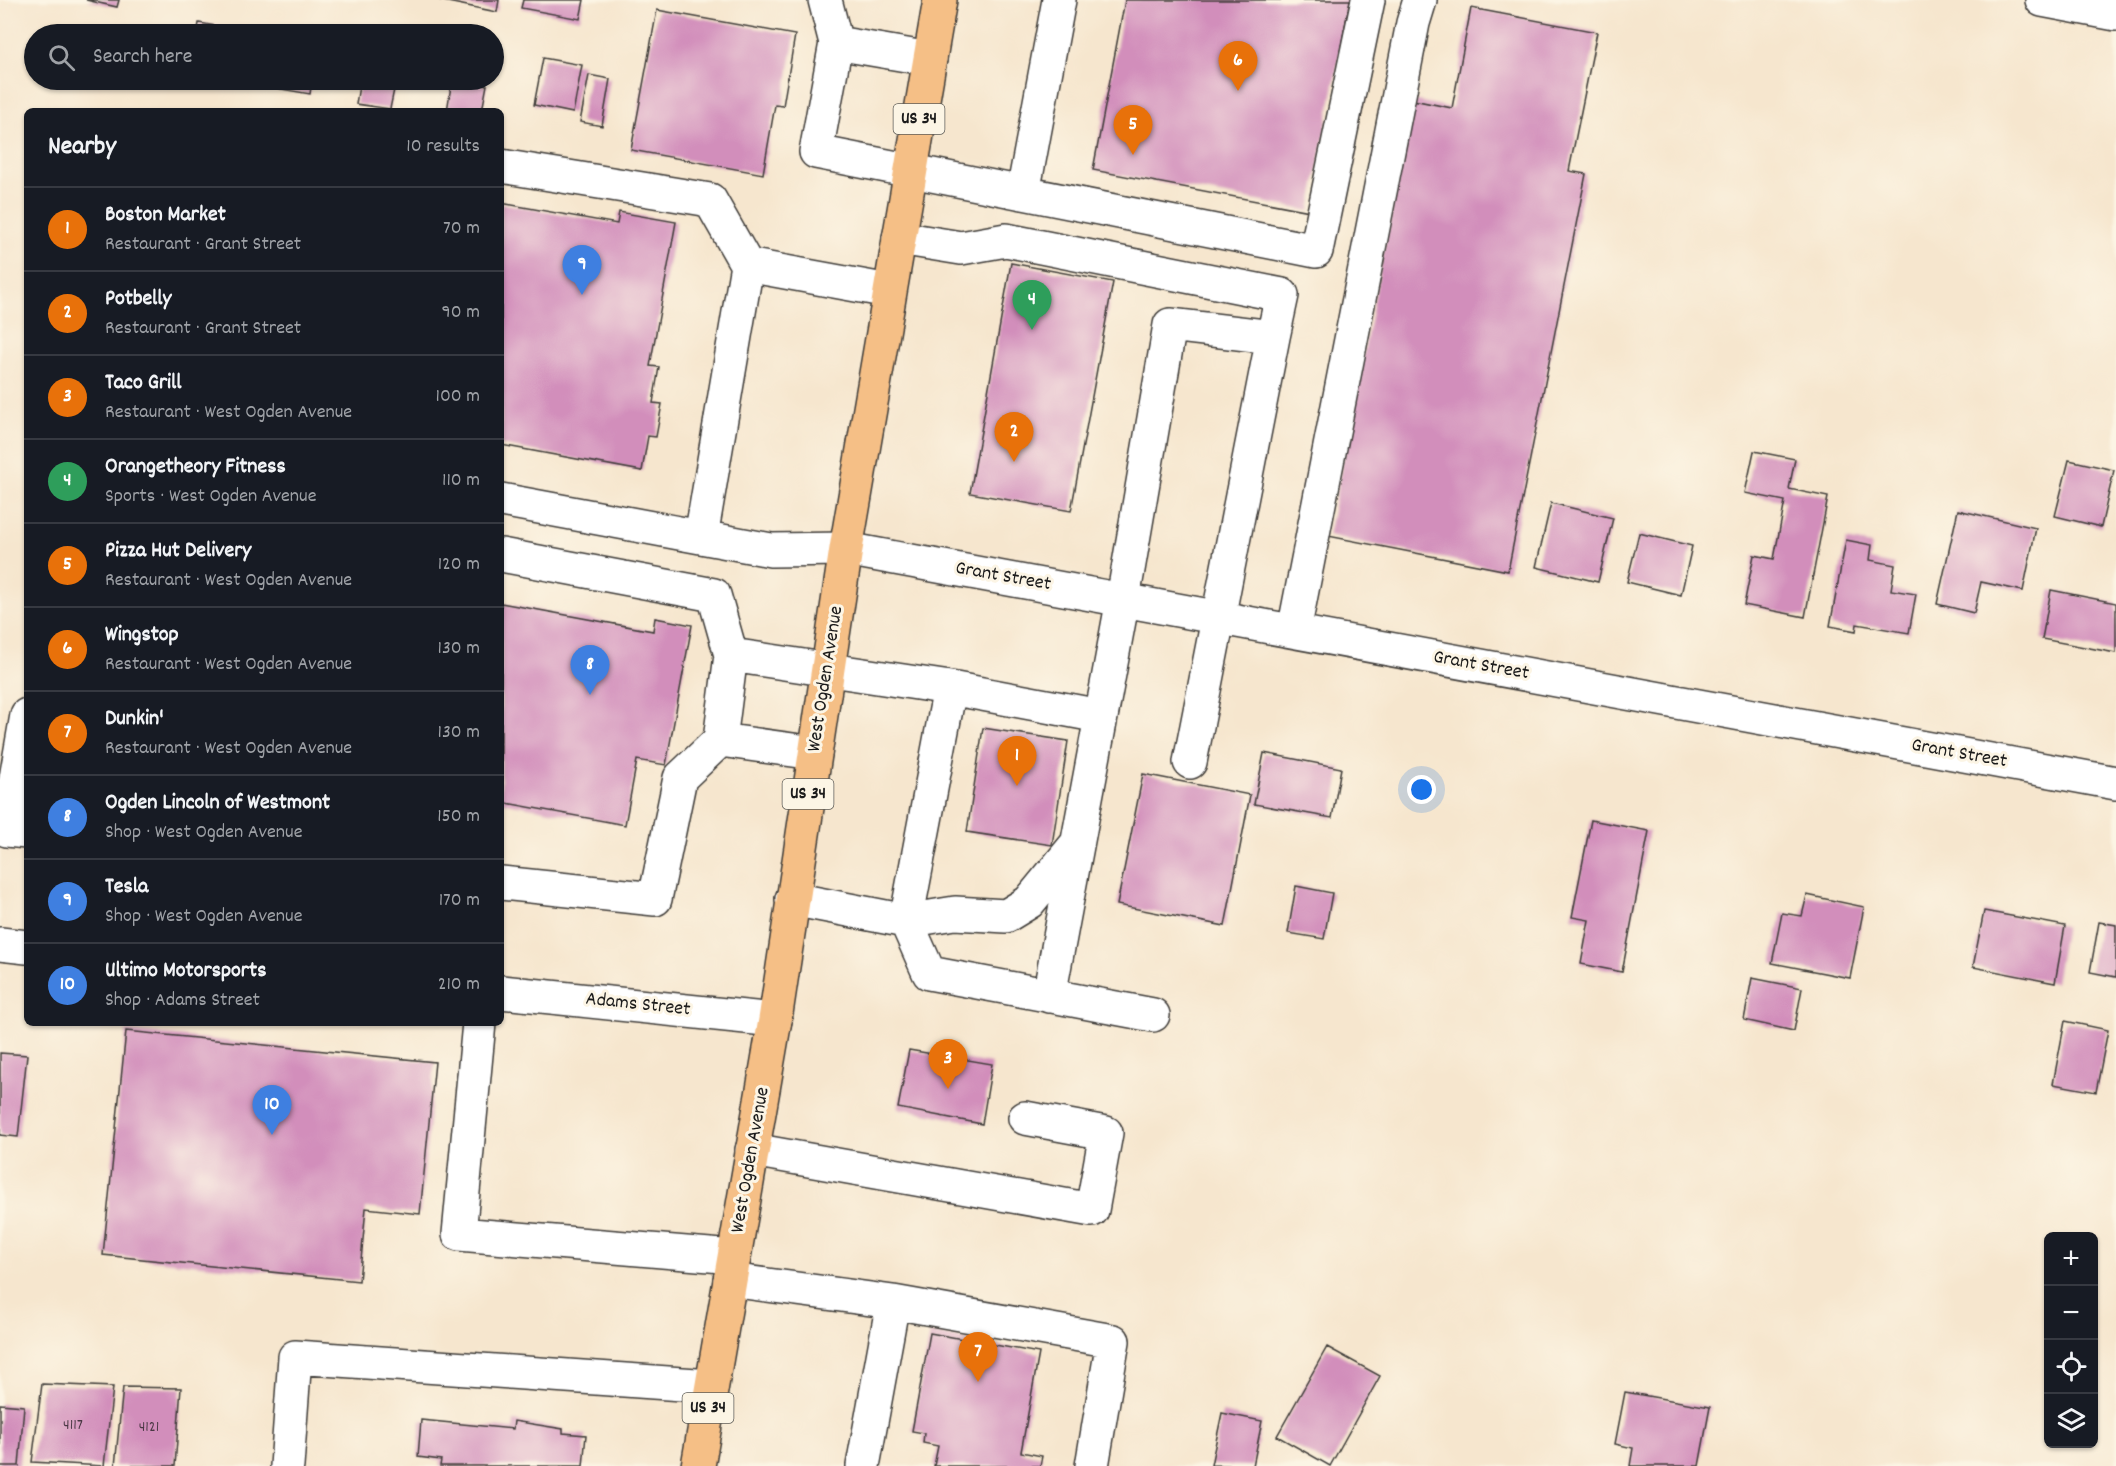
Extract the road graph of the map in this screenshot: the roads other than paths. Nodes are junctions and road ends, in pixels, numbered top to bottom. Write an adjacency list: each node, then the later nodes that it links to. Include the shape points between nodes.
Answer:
1 (825, 0): 8 (street)
2 (940, 0): 9 (main road, West Ogden Avenue / US 34)
3 (1059, 0): 12 (street)
4 (1368, 0): 12 (street, via 1316,251)
5 (1420, 0): 23 (street)
6 (2042, 0): 7 (street)
7 (2106, 8)
8 (836, 43): 9 (street); 11 (street, via 816,152)
9 (930, 59): 11 (main road, West Ogden Avenue / US 34)
10 (504, 166): 14 (street, via 710,200)
11 (910, 171): 12 (street); 13 (main road, West Ogden Avenue / US 34)
12 (1023, 193)
13 (899, 238): 15 (main road, West Ogden Avenue / US 34); 16 (street, via 961,248 1006,240 1282,295)
14 (747, 265): 15 (street); 18 (street)
15 (889, 291): 19 (main road, West Ogden Avenue / US 34)
16 (1273, 337): 21 (street, via 1170,325); 22 (street)
17 (504, 501): 18 (street, Grant Street)
18 (701, 537): 19 (street, Grant Street, via 771,550)
19 (846, 549): 21 (street, Grant Street); 25 (main road, West Ogden Avenue / US 34)
20 (504, 556): 24 (street, via 714,595)
21 (1123, 599): 22 (street, Grant Street); 27 (street)
22 (1220, 617): 23 (street, Grant Street); 31 (street)
23 (1294, 631): 32 (street, Grant Street)
24 (731, 655): 25 (street); 29 (street)
25 (827, 668): 26 (street); 30 (main road, West Ogden Avenue / US 34)
26 (950, 688): 27 (street); 37 (street)
27 (1100, 716): 34 (street)
28 (24, 732): 33 (street, via 7,830)
29 (720, 740): 30 (street); 35 (street, via 680,778 655,899)
30 (815, 753): 36 (main road, West Ogden Avenue / US 34)
31 (1190, 762)
32 (2116, 783)
33 (24, 832)
34 (1076, 844): 37 (street, via 1029,902 1006,916 955,912); 41 (street)
35 (504, 883)
36 (792, 899): 37 (street); 43 (main road, West Ogden Avenue / US 34)
37 (906, 921): 41 (street, via 929,973)
38 (0, 944): 39 (street)
39 (24, 947)
40 (504, 992): 43 (street, Adams Street)
41 (1049, 996): 42 (street)
42 (1153, 1016)
43 (775, 1020): 46 (main road, West Ogden Avenue / US 34)
44 (479, 1026): 47 (street, via 459,1234)
45 (1025, 1118): 46 (street, via 1106,1133 1092,1210)
46 (752, 1150): 47 (main road, West Ogden Avenue / US 34)
47 (732, 1268): 48 (street); 49 (main road, West Ogden Avenue / US 34)
48 (892, 1302): 52 (street); 53 (street, via 1113,1341)
49 (711, 1386): 50 (street, via 295,1357); 51 (main road, West Ogden Avenue / US 34)
50 (287, 1466)
51 (698, 1466)
52 (863, 1466)
53 (1092, 1466)

